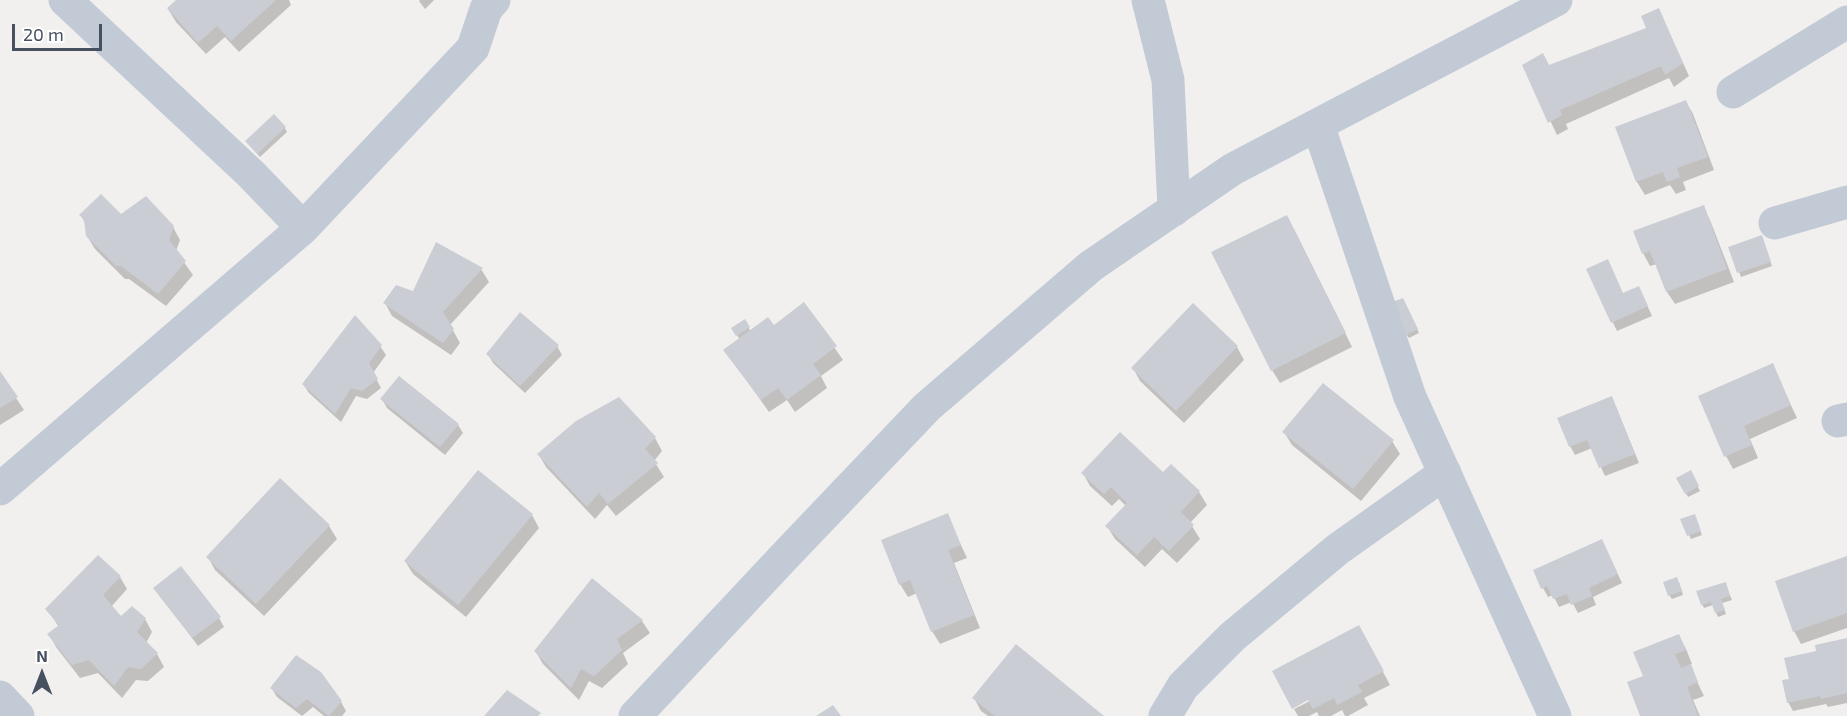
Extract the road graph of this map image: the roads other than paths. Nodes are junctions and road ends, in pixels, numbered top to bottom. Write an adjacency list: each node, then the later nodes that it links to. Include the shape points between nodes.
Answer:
1 (65, 0): 11 (street, via 251,174)
2 (494, 0): 11 (street, via 486,9 473,48)
3 (1148, 0): 9 (street, via 1168,80)
4 (1556, 0): 7 (street)
5 (1847, 22): 6 (street)
6 (1733, 92)
7 (1318, 125): 9 (street, via 1233,170); 12 (street, via 1410,397)
8 (1847, 202): 10 (street)
9 (1174, 210): 16 (street, via 1091,266 927,407)
10 (1775, 223)
11 (303, 228): 13 (street)
12 (1445, 473): 17 (street, via 1338,549 1232,637 1184,686); 18 (street)
13 (0, 489)
14 (0, 697): 15 (street)
15 (18, 716)
16 (635, 716)
17 (1165, 716)
18 (1555, 716)

